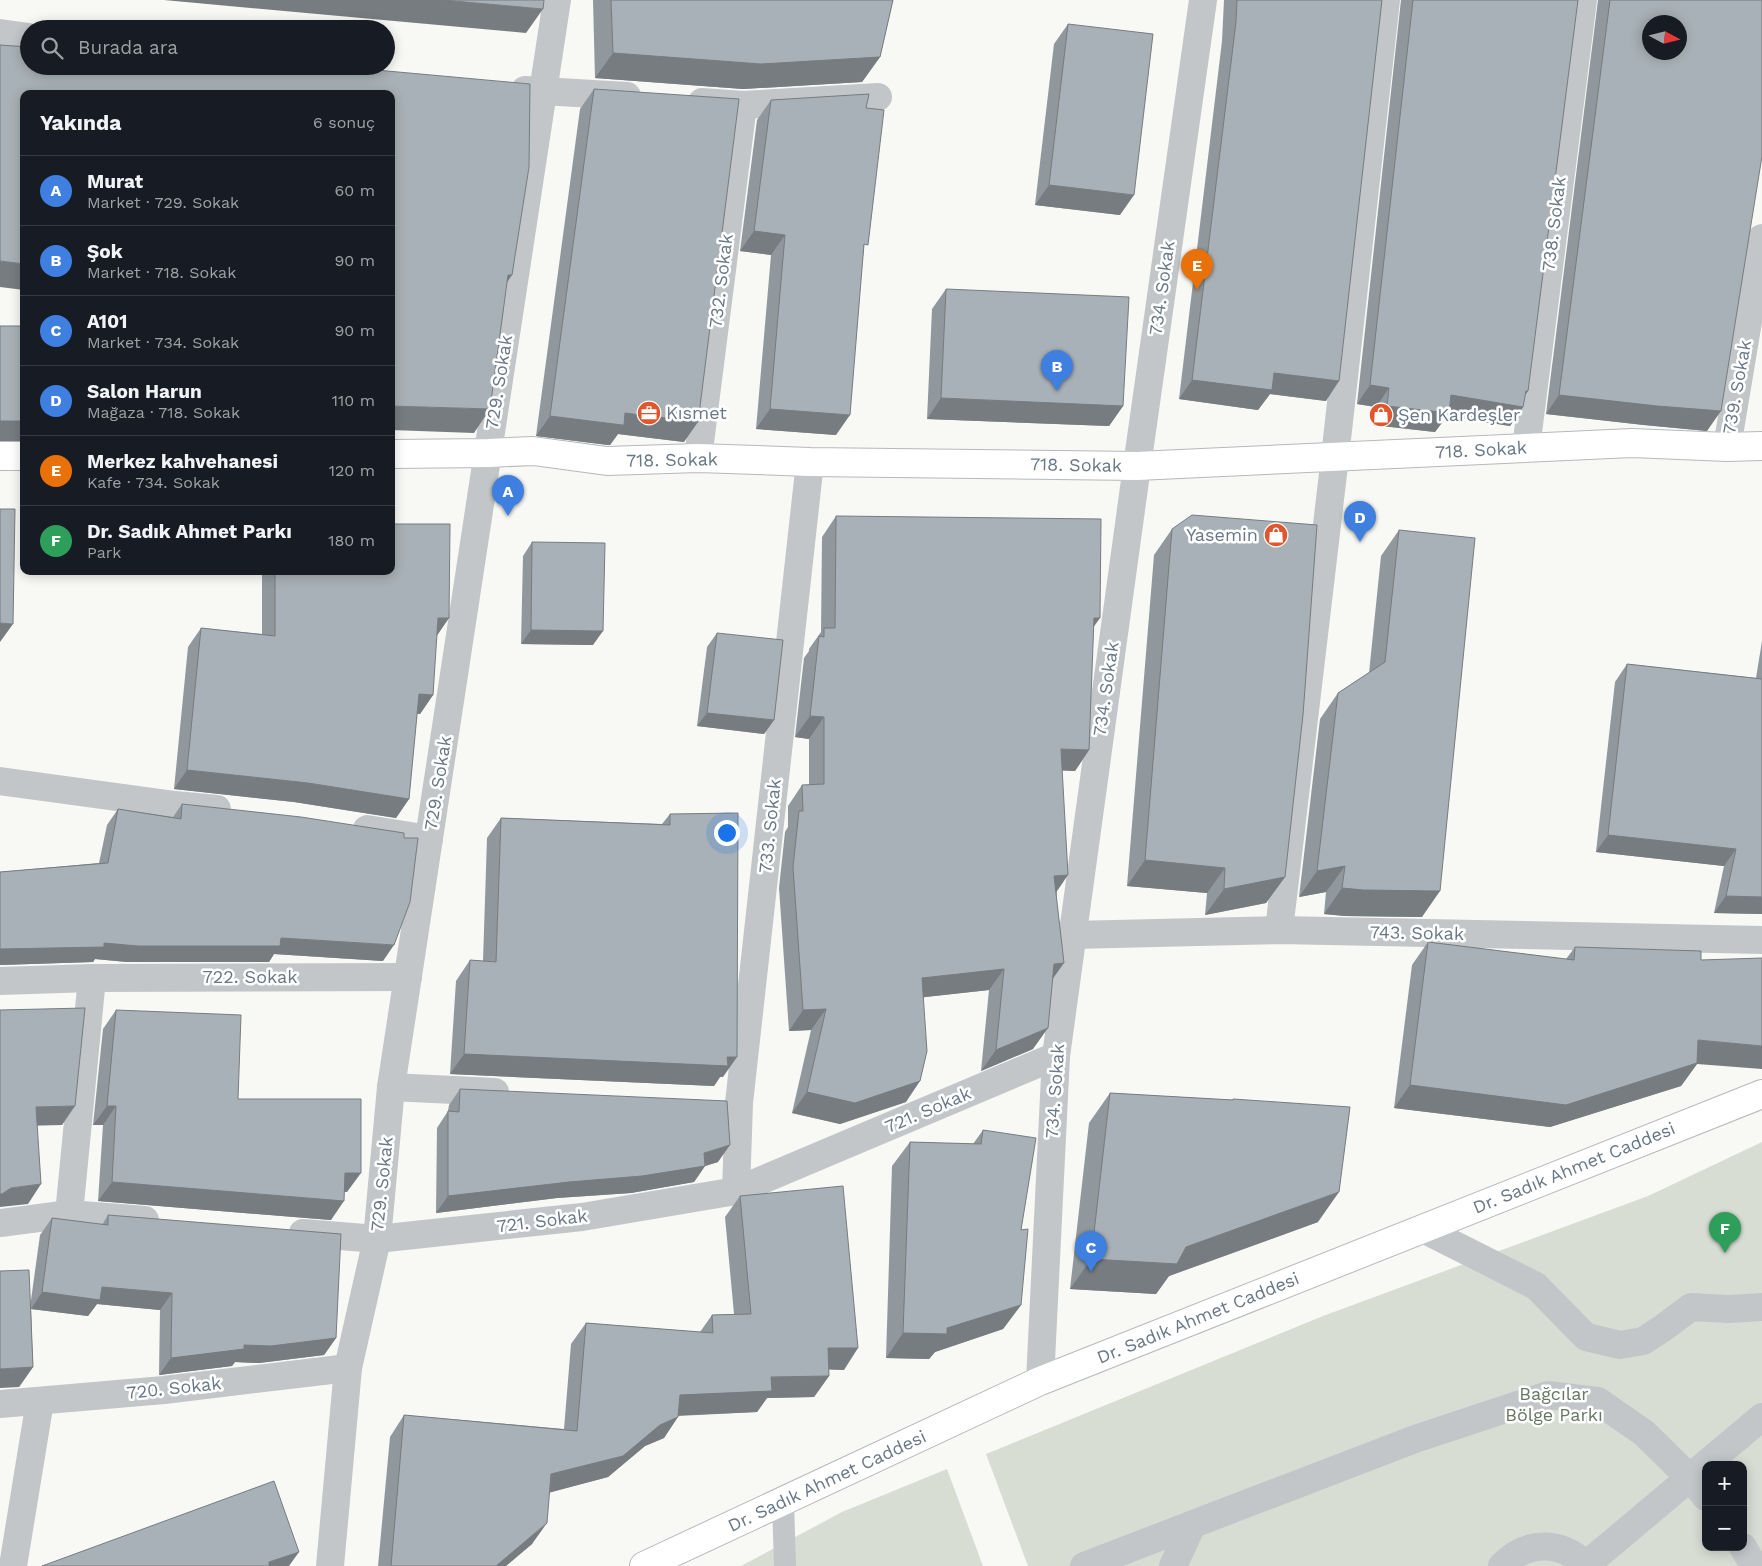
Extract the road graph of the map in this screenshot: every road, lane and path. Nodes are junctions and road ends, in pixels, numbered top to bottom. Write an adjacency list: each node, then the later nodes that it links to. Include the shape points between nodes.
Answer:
1 (557, 0): 8 (street, 729. Sokak)
2 (1203, 0): 22 (street, 734. Sokak)
3 (1386, 0): 19 (street)
4 (1583, 0): 14 (street, 738. Sokak)
5 (0, 34): 6 (street)
6 (20, 35)
7 (505, 88): 8 (street)
8 (544, 92): 10 (street); 15 (street, 729. Sokak)
9 (878, 97): 10 (street)
10 (743, 105): 20 (street, 732. Sokak)
11 (1762, 238): 13 (street, 739. Sokak)
12 (1762, 446): 13 (street, 718. Sokak)
13 (1727, 447): 14 (street, 718. Sokak, via 1632,443)
14 (1526, 448): 19 (street, 718. Sokak)
15 (488, 453): 16 (street, 718. Sokak); 20 (street, 718. Sokak, via 534,451 608,461); 26 (street, 729. Sokak)
16 (395, 454)
17 (0, 456): 18 (street)
18 (20, 456)
19 (1336, 457): 22 (street, 718. Sokak); 27 (street)
20 (698, 458): 21 (street, 718. Sokak)
21 (810, 462): 22 (street, 718. Sokak); 37 (street, 733. Sokak, via 729,1103)
22 (1137, 466): 28 (street, 734. Sokak)
23 (0, 781): 24 (street)
24 (243, 812)
25 (341, 825): 26 (street)
26 (429, 839): 30 (street, 729. Sokak)
27 (1279, 930): 28 (street, 743. Sokak); 29 (street, 743. Sokak)
28 (1072, 936): 33 (street, 734. Sokak)
29 (1762, 940)
30 (408, 977): 31 (street, 722. Sokak); 34 (street, 729. Sokak)
31 (92, 978): 32 (street, 722. Sokak); 38 (street)
32 (0, 981)
33 (1056, 1056): 37 (street, 721. Sokak); 46 (street, 734. Sokak)
34 (391, 1087): 35 (street); 43 (street, 729. Sokak)
35 (520, 1093)
36 (1762, 1094): 41 (street, Dr. Sadık Ahmet Caddesi)
37 (736, 1191): 43 (street, 721. Sokak, via 582,1217)
38 (69, 1214): 39 (street); 40 (street)
39 (168, 1222)
40 (0, 1223)
41 (1423, 1229): 44 (street, via 1536,1286 1586,1337 1620,1344 1643,1341 1691,1307); 46 (street, Dr. Sadık Ahmet Caddesi)
42 (278, 1231): 43 (street, 721. Sokak)
43 (377, 1239): 45 (street, 729. Sokak)
44 (1762, 1307)
45 (348, 1368): 47 (street, 720. Sokak); 56 (street, 729. Sokak)
46 (1040, 1381): 51 (street, Dr. Sadık Ahmet Caddesi)
47 (40, 1401): 48 (street, 720. Sokak); 55 (street)
48 (0, 1404)
49 (1762, 1418): 50 (street)
50 (1698, 1487): 52 (street, via 1644,1433 1598,1401 1548,1395 1415,1439); 54 (street)
51 (783, 1502): 57 (street, Dr. Sadık Ahmet Caddesi); 58 (lane)
52 (1192, 1525): 59 (street); 60 (street)
53 (1745, 1551): 62 (street)
54 (1586, 1565): 61 (street, via 1571,1553 1554,1546 1534,1547 1517,1553)
55 (13, 1566)
56 (330, 1566)
57 (644, 1566)
58 (785, 1566)
59 (1084, 1566)
60 (1173, 1566)
61 (1502, 1566)
62 (1754, 1566)

